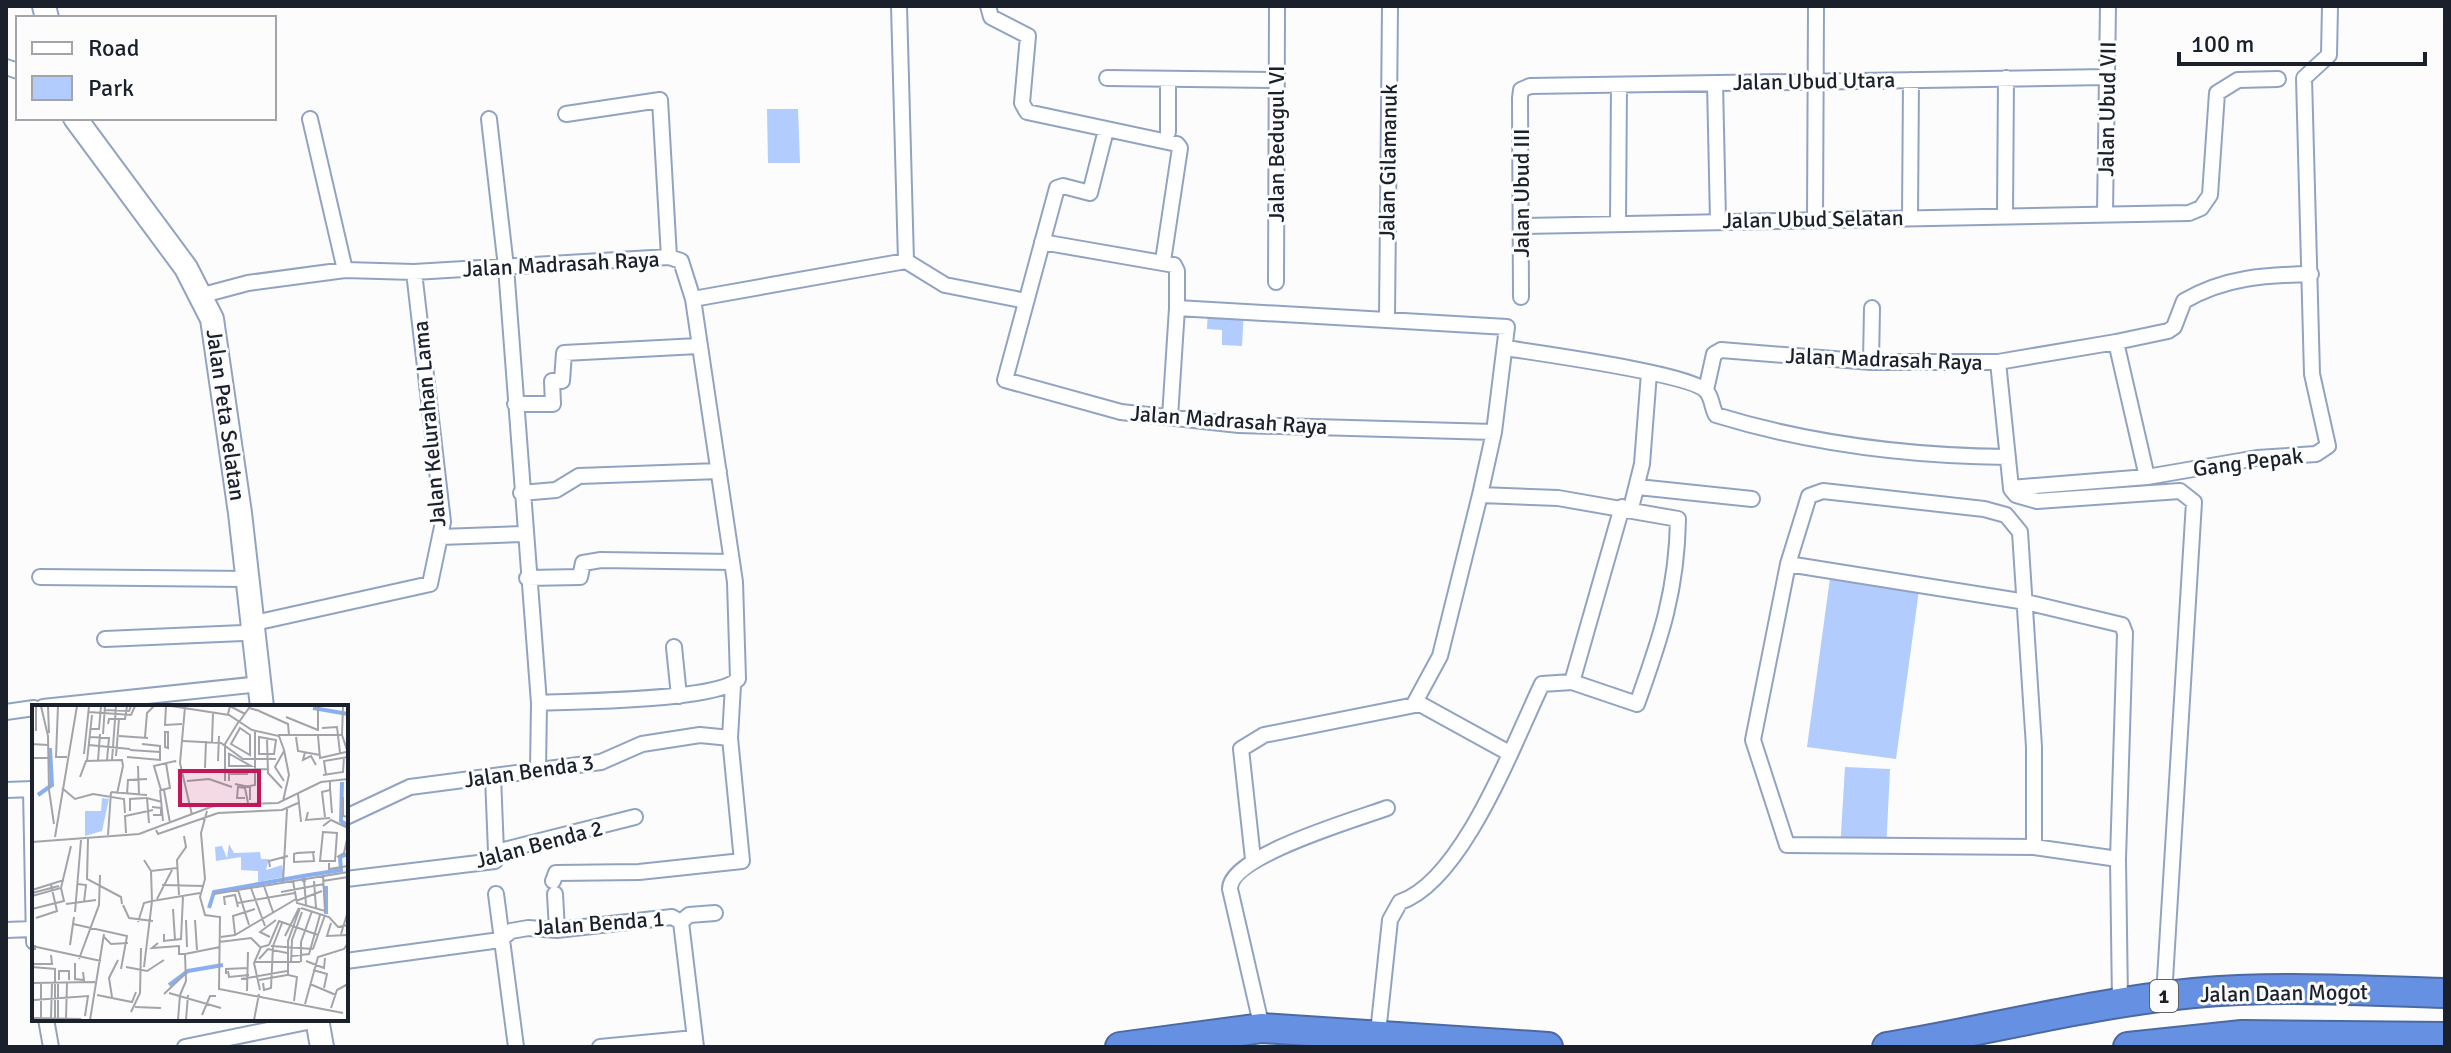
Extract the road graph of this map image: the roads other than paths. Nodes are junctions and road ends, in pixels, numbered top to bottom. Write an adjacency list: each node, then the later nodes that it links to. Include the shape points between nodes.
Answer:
1 (899, 6): 34 (street)
2 (988, 6): 23 (street, via 991,17 1028,36 1022,103 1027,112)
3 (1277, 6): 13 (street, Jalan Bedugul VI)
4 (1390, 6): 47 (street, Jalan Gilamanuk)
5 (1816, 6): 15 (street)
6 (2108, 6): 8 (street, Jalan Ubud VII)
7 (2330, 6): 39 (street, Gang Pepak, via 2329,55 2304,78)
8 (2107, 77): 10 (street, Jalan Ubud Utara); 25 (street, Jalan Ubud VII)
9 (1107, 78): 11 (street)
10 (2006, 78): 14 (street, Jalan Ubud Utara); 26 (street)
11 (1168, 79): 13 (street); 24 (street)
12 (2278, 79): 25 (street, Jalan Ubud Selatan, via 2238,80 2217,93 2210,195 2201,208 2189,213)
13 (1276, 80): 40 (street, Jalan Bedugul VI)
14 (1911, 80): 15 (street, Jalan Ubud Utara); 27 (street)
15 (1816, 82): 16 (street, Jalan Ubud Utara); 28 (street)
16 (1715, 83): 17 (street, Jalan Ubud Utara); 29 (street)
17 (1619, 85): 18 (street, Jalan Ubud Utara); 30 (street)
18 (1521, 90): 31 (street, Jalan Ubud III)
19 (566, 114): 33 (street, via 660,100)
20 (310, 119): 37 (street)
21 (489, 119): 36 (street)
22 (76, 120): 41 (main road, Jalan Peta Selatan)
23 (1106, 130): 32 (street, via 1092,189 1086,194 1057,188); 35 (street, via 1171,141 1180,148)
24 (1168, 132)
25 (2105, 212): 26 (street, Jalan Ubud Selatan)
26 (2005, 214): 27 (street, Jalan Ubud Selatan)
27 (1910, 216): 28 (street, Jalan Ubud Selatan)
28 (1815, 219): 29 (street, Jalan Ubud Selatan)
29 (1718, 221): 30 (street, Jalan Ubud Selatan)
30 (1618, 223): 31 (street, Jalan Ubud Selatan)
31 (1521, 226): 42 (street, Jalan Ubud III)
32 (1042, 242): 35 (street); 44 (street)
33 (669, 257): 36 (street, Jalan Madrasah Raya); 43 (street, Jalan Madrasah Raya, via 681,261)
34 (906, 261): 43 (street); 44 (street, via 945,285)
35 (1163, 261): 45 (street, via 1177,271)
36 (506, 267): 38 (street, Jalan Madrasah Raya); 55 (street)
37 (345, 270): 38 (street, Jalan Madrasah Raya); 41 (street, Jalan Madrasah Raya, via 248,283)
38 (414, 272): 68 (street, Jalan Kelurahan Lama, via 443,522)
39 (2311, 274): 48 (street, via 2226,282 2182,303 2168,331); 60 (street, Gang Pepak, via 2312,374 2328,446 2316,454)
40 (1276, 282)
41 (203, 295): 73 (main road, Jalan Peta Selatan, via 219,350)
42 (1521, 297)
43 (693, 299): 49 (street)
44 (1026, 301): 56 (street, Jalan Madrasah Raya, via 1005,380 1121,412)
45 (1177, 308): 47 (street); 56 (street)
46 (1872, 308): 51 (street)
47 (1387, 318): 50 (street, via 1507,327)
48 (2116, 342): 52 (street); 60 (street)
49 (698, 346): 55 (street, via 564,353 562,381 552,381 553,404); 59 (street)
50 (1506, 348): 53 (street); 57 (street)
51 (1871, 362): 52 (street, Jalan Madrasah Raya); 54 (street, Jalan Madrasah Raya, via 1721,350 1714,354)
52 (1998, 362): 58 (street, Jalan Madrasah Raya)
53 (1649, 373): 54 (street); 61 (street)
54 (1706, 390): 58 (street, via 1716,415 1799,437 1849,446)
55 (515, 404): 63 (street)
56 (1170, 417): 57 (street, Jalan Madrasah Raya, via 1239,425)
57 (1494, 432): 64 (street)
58 (2008, 457): 62 (street, Jalan Madrasah Raya)
59 (719, 471): 63 (street, via 579,476 556,490); 69 (street)
60 (2147, 477): 62 (street, Gang Pepak)
61 (1638, 487): 65 (street); 66 (street)
62 (2011, 488): 111 (street, via 2016,495 2037,501 2180,491 2194,502)
63 (521, 493): 67 (street)
64 (1480, 495): 66 (street); 83 (street, via 1440,656)
65 (1752, 499)
66 (1626, 508): 78 (street); 78 (street, via 1678,519 1668,618 1637,704)
67 (524, 534): 68 (street); 72 (street)
68 (440, 537): 75 (street, Jalan Kelurahan Lama, via 430,584)
69 (732, 562): 72 (street, via 601,560 583,563 580,577); 80 (street, via 740,671)
70 (1788, 564): 74 (street); 74 (street, via 1809,496 1817,491 1984,509 2006,515 2020,532); 97 (street, via 1753,740 1787,845)
71 (40, 577): 73 (street)
72 (527, 578): 82 (street)
73 (248, 579): 75 (main road, Jalan Peta Selatan)
74 (2026, 602): 97 (street); 100 (street, via 2124,628)
75 (253, 627): 76 (street, via 243,633); 79 (main road, Jalan Peta Selatan)
76 (105, 639)
77 (674, 647): 81 (street)
78 (1572, 682): 89 (street, via 1542,684)
79 (260, 684): 84 (street); 85 (main road, Jalan Peta Selatan)
80 (733, 685): 81 (street); 88 (street)
81 (679, 696): 82 (street)
82 (539, 703): 90 (street)
83 (1414, 704): 89 (street); 99 (street, via 1264,735 1241,749)
84 (76, 705)
85 (262, 705)
86 (32, 708): 87 (street)
87 (6, 712)
88 (730, 738): 90 (street, Jalan Benda 3, via 700,735 656,742 601,762); 106 (street, via 743,853 739,863 556,873)
89 (1509, 753): 117 (street, via 1467,840 1417,896 1400,902 1390,920)
90 (538, 770): 91 (street, Jalan Benda 3)
91 (493, 776): 95 (street, Jalan Benda 3, via 410,787); 98 (street)
92 (32, 789): 93 (street)
93 (6, 790)
94 (1387, 808): 99 (street)
95 (348, 816)
96 (635, 817): 98 (street, Jalan Benda 2)
97 (2034, 847): 100 (street)
98 (496, 852): 101 (street, Jalan Benda 2, via 495,861)
99 (1253, 859): 116 (street, via 1233,876 1230,889)
100 (2118, 859): 112 (street)
101 (348, 879)
102 (496, 894): 108 (street)
103 (715, 913): 104 (street, via 689,915)
104 (681, 922): 106 (street, Jalan Benda 1, via 672,917); 119 (street, Jalan Benda 1)
105 (6, 930): 107 (street)
106 (557, 930): 108 (street, Jalan Benda 1, via 528,928)
107 (32, 935)
108 (500, 940): 109 (street, Jalan Benda 1); 124 (street)
109 (348, 961)
110 (2445, 993): 111 (highway, Jalan Daan Mogot / 1, via 2272,989)
111 (2164, 996): 112 (highway, Jalan Daan Mogot / 1)
112 (2120, 1002): 127 (highway, Jalan Daan Mogot / 1)
113 (46, 1021): 121 (street)
114 (312, 1021): 122 (street)
115 (317, 1021): 123 (main road)
116 (1262, 1028): 117 (highway); 120 (highway)
117 (1378, 1033): 126 (highway)
118 (2434, 1040): 128 (highway, Jalan Daan Mogot / 1, via 2242,1035)
119 (695, 1042): 125 (street)
120 (1125, 1046)
121 (51, 1047)
122 (185, 1047)
123 (322, 1047)
124 (516, 1047)
125 (600, 1047)
126 (1548, 1047)
127 (1887, 1047)
128 (2128, 1047)

